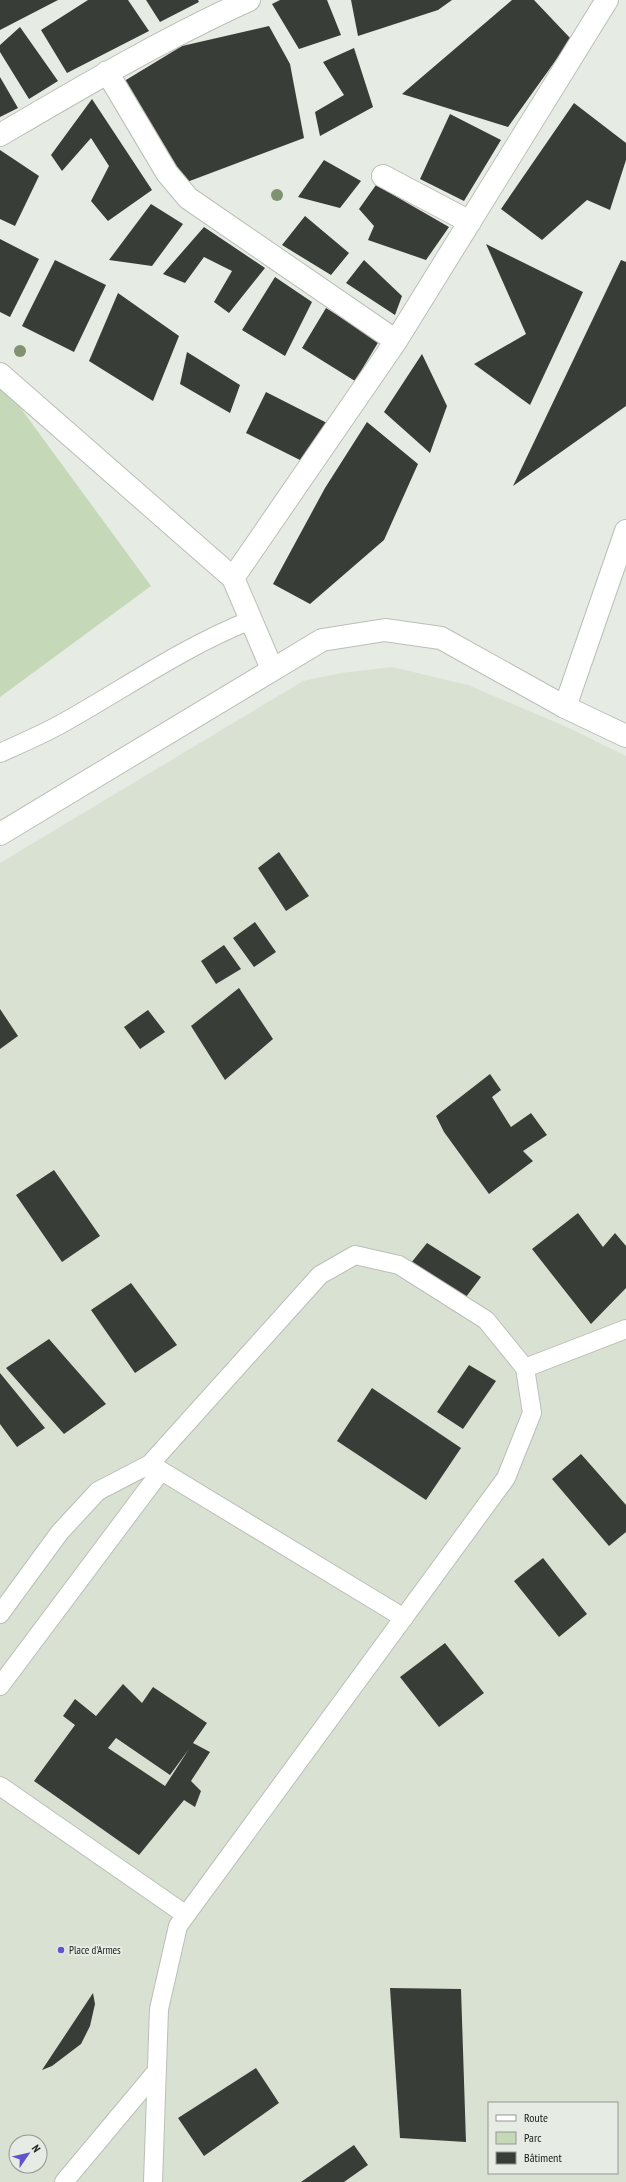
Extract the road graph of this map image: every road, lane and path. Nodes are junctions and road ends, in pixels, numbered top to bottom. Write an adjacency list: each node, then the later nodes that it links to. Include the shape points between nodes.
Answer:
1 (250, 0): 3 (street)
2 (607, 0): 6 (street)
3 (107, 72): 4 (street); 7 (street, via 167,173 188,198)
4 (0, 135)
5 (383, 176): 6 (street)
6 (470, 222): 7 (street)
7 (396, 341): 10 (street)
8 (0, 374): 10 (street)
9 (626, 531): 13 (street)
10 (233, 578): 11 (street)
11 (251, 620): 12 (street); 15 (lane, via 167,661 60,725)
12 (272, 669): 13 (street, via 322,640 385,630 441,638); 16 (street)
13 (565, 707): 14 (street)
14 (626, 736)
15 (0, 753)
16 (0, 834)
17 (626, 1329): 18 (lane)
18 (525, 1368): 19 (lane, via 486,1320 399,1265 355,1255 320,1274); 21 (lane, via 532,1413 506,1478)
19 (156, 1468): 20 (lane, via 98,1491 60,1532); 21 (lane); 22 (lane)
20 (0, 1614)
21 (404, 1618): 24 (lane)
22 (0, 1686)
23 (0, 1786): 24 (lane)
24 (186, 1915): 25 (lane, via 178,1926 158,2009)
25 (156, 2072): 26 (lane); 27 (lane)
26 (64, 2182)
27 (153, 2182)

